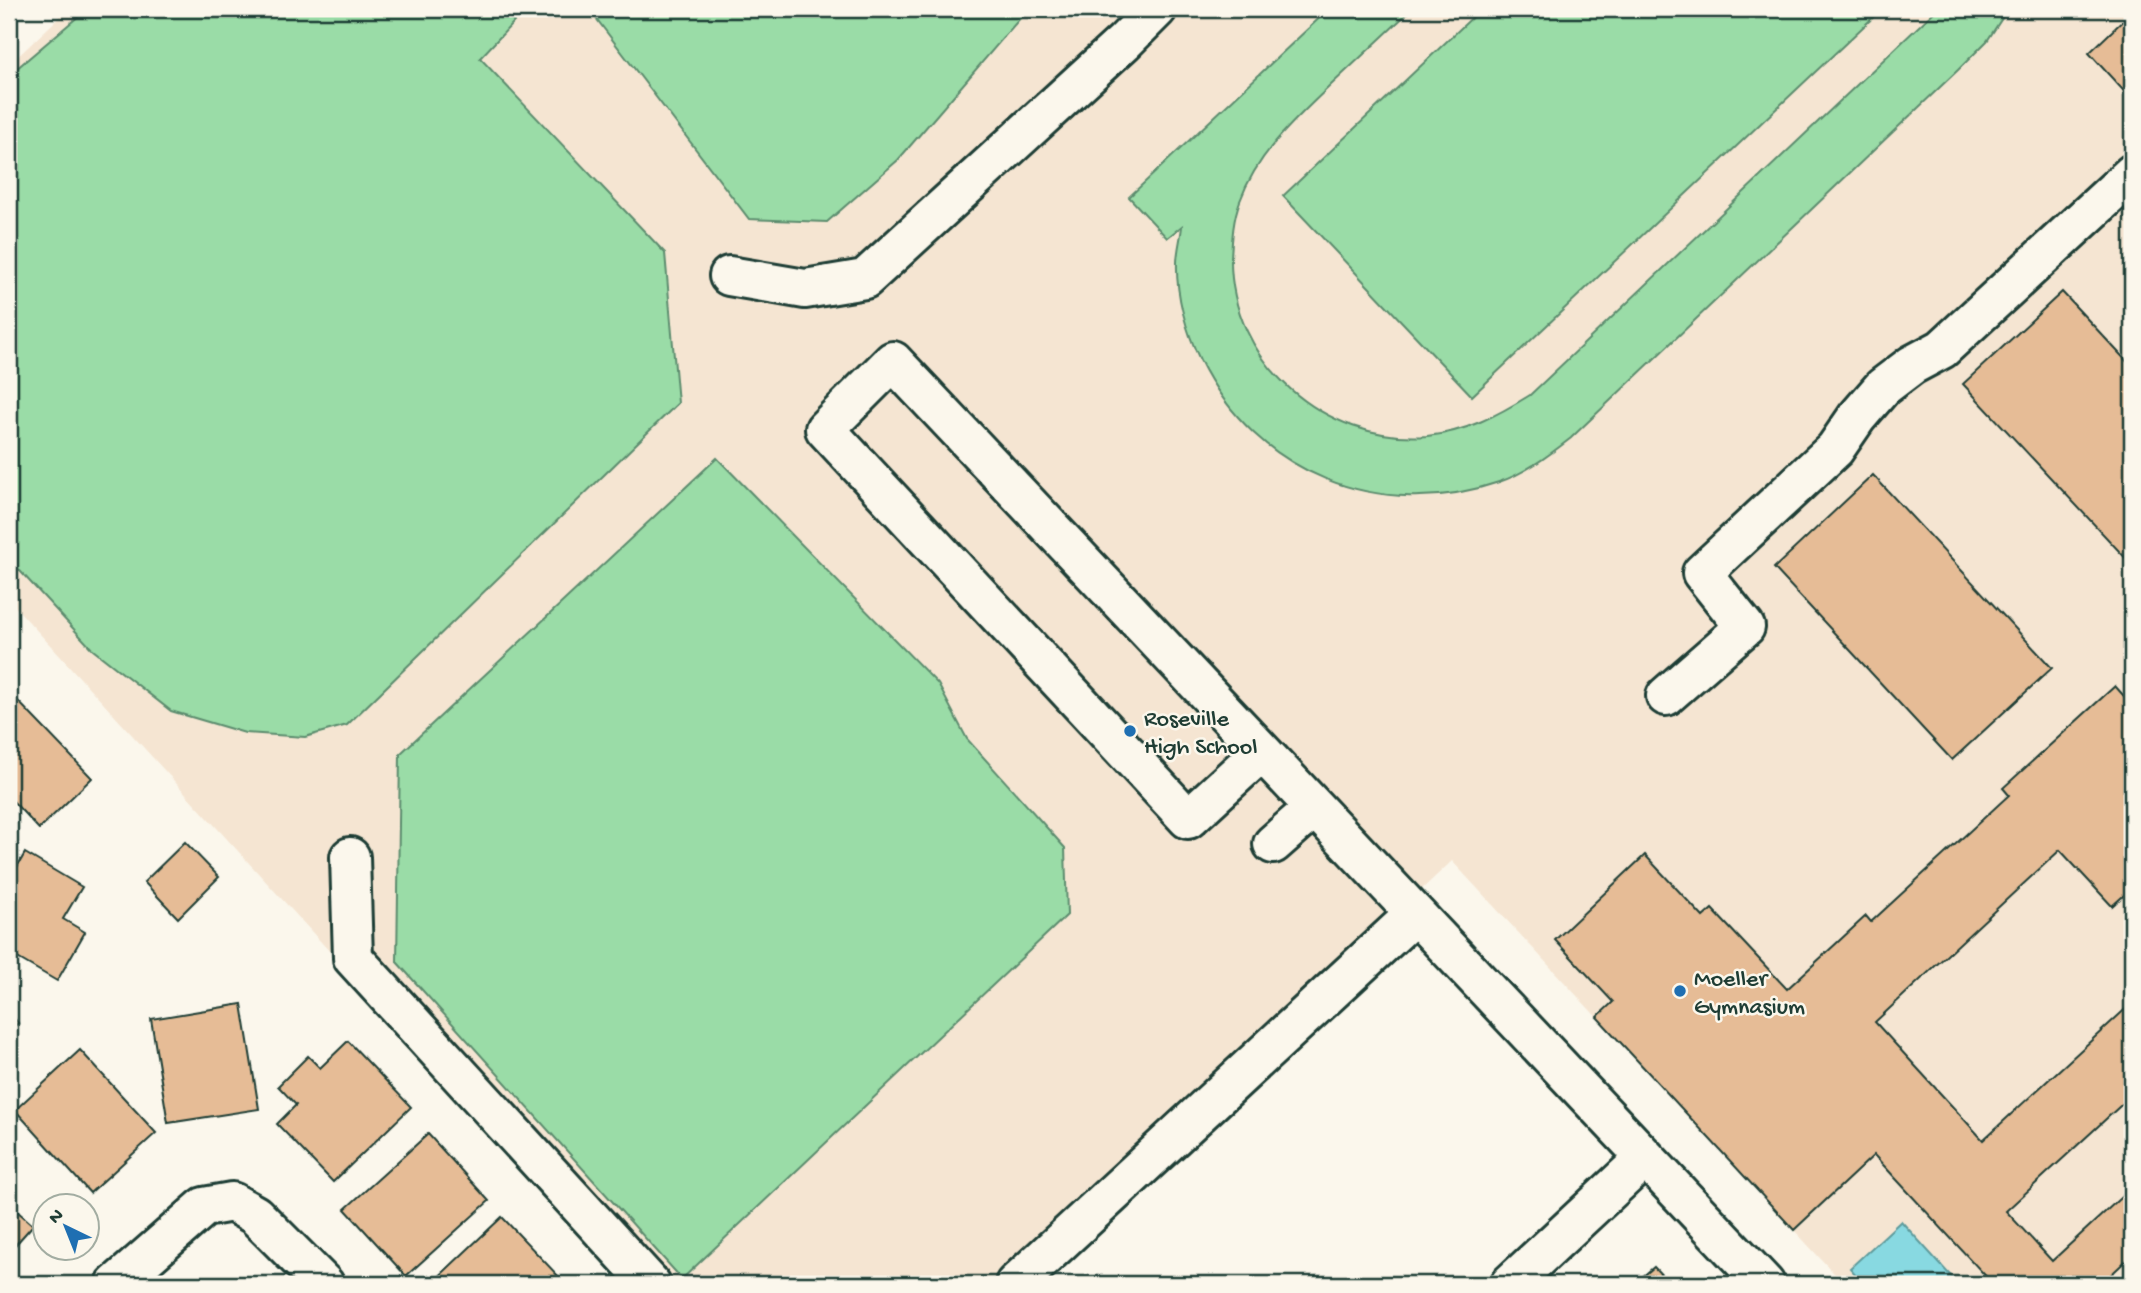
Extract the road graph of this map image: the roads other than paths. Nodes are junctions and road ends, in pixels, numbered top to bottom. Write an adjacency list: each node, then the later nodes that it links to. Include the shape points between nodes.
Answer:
1 (1157, 9): 3 (street, via 865,278 805,289)
2 (2132, 174): 4 (street, via 1942,349 1883,387 1835,449 1702,573 1745,627)
3 (729, 276)
4 (1665, 696)
5 (1261, 752): 5 (street, via 893,361 825,429 1188,819); 6 (street)
6 (1314, 808): 7 (street); 9 (street)
7 (1273, 844)
8 (351, 857): 13 (street, via 353,958)
9 (1414, 915): 10 (street); 14 (street)
10 (1644, 1159): 15 (street); 16 (street)
11 (116, 1284): 12 (street, via 204,1207 232,1202 255,1215)
12 (324, 1284)
13 (651, 1284)
14 (1015, 1284)
15 (1510, 1284)
16 (1765, 1284)

